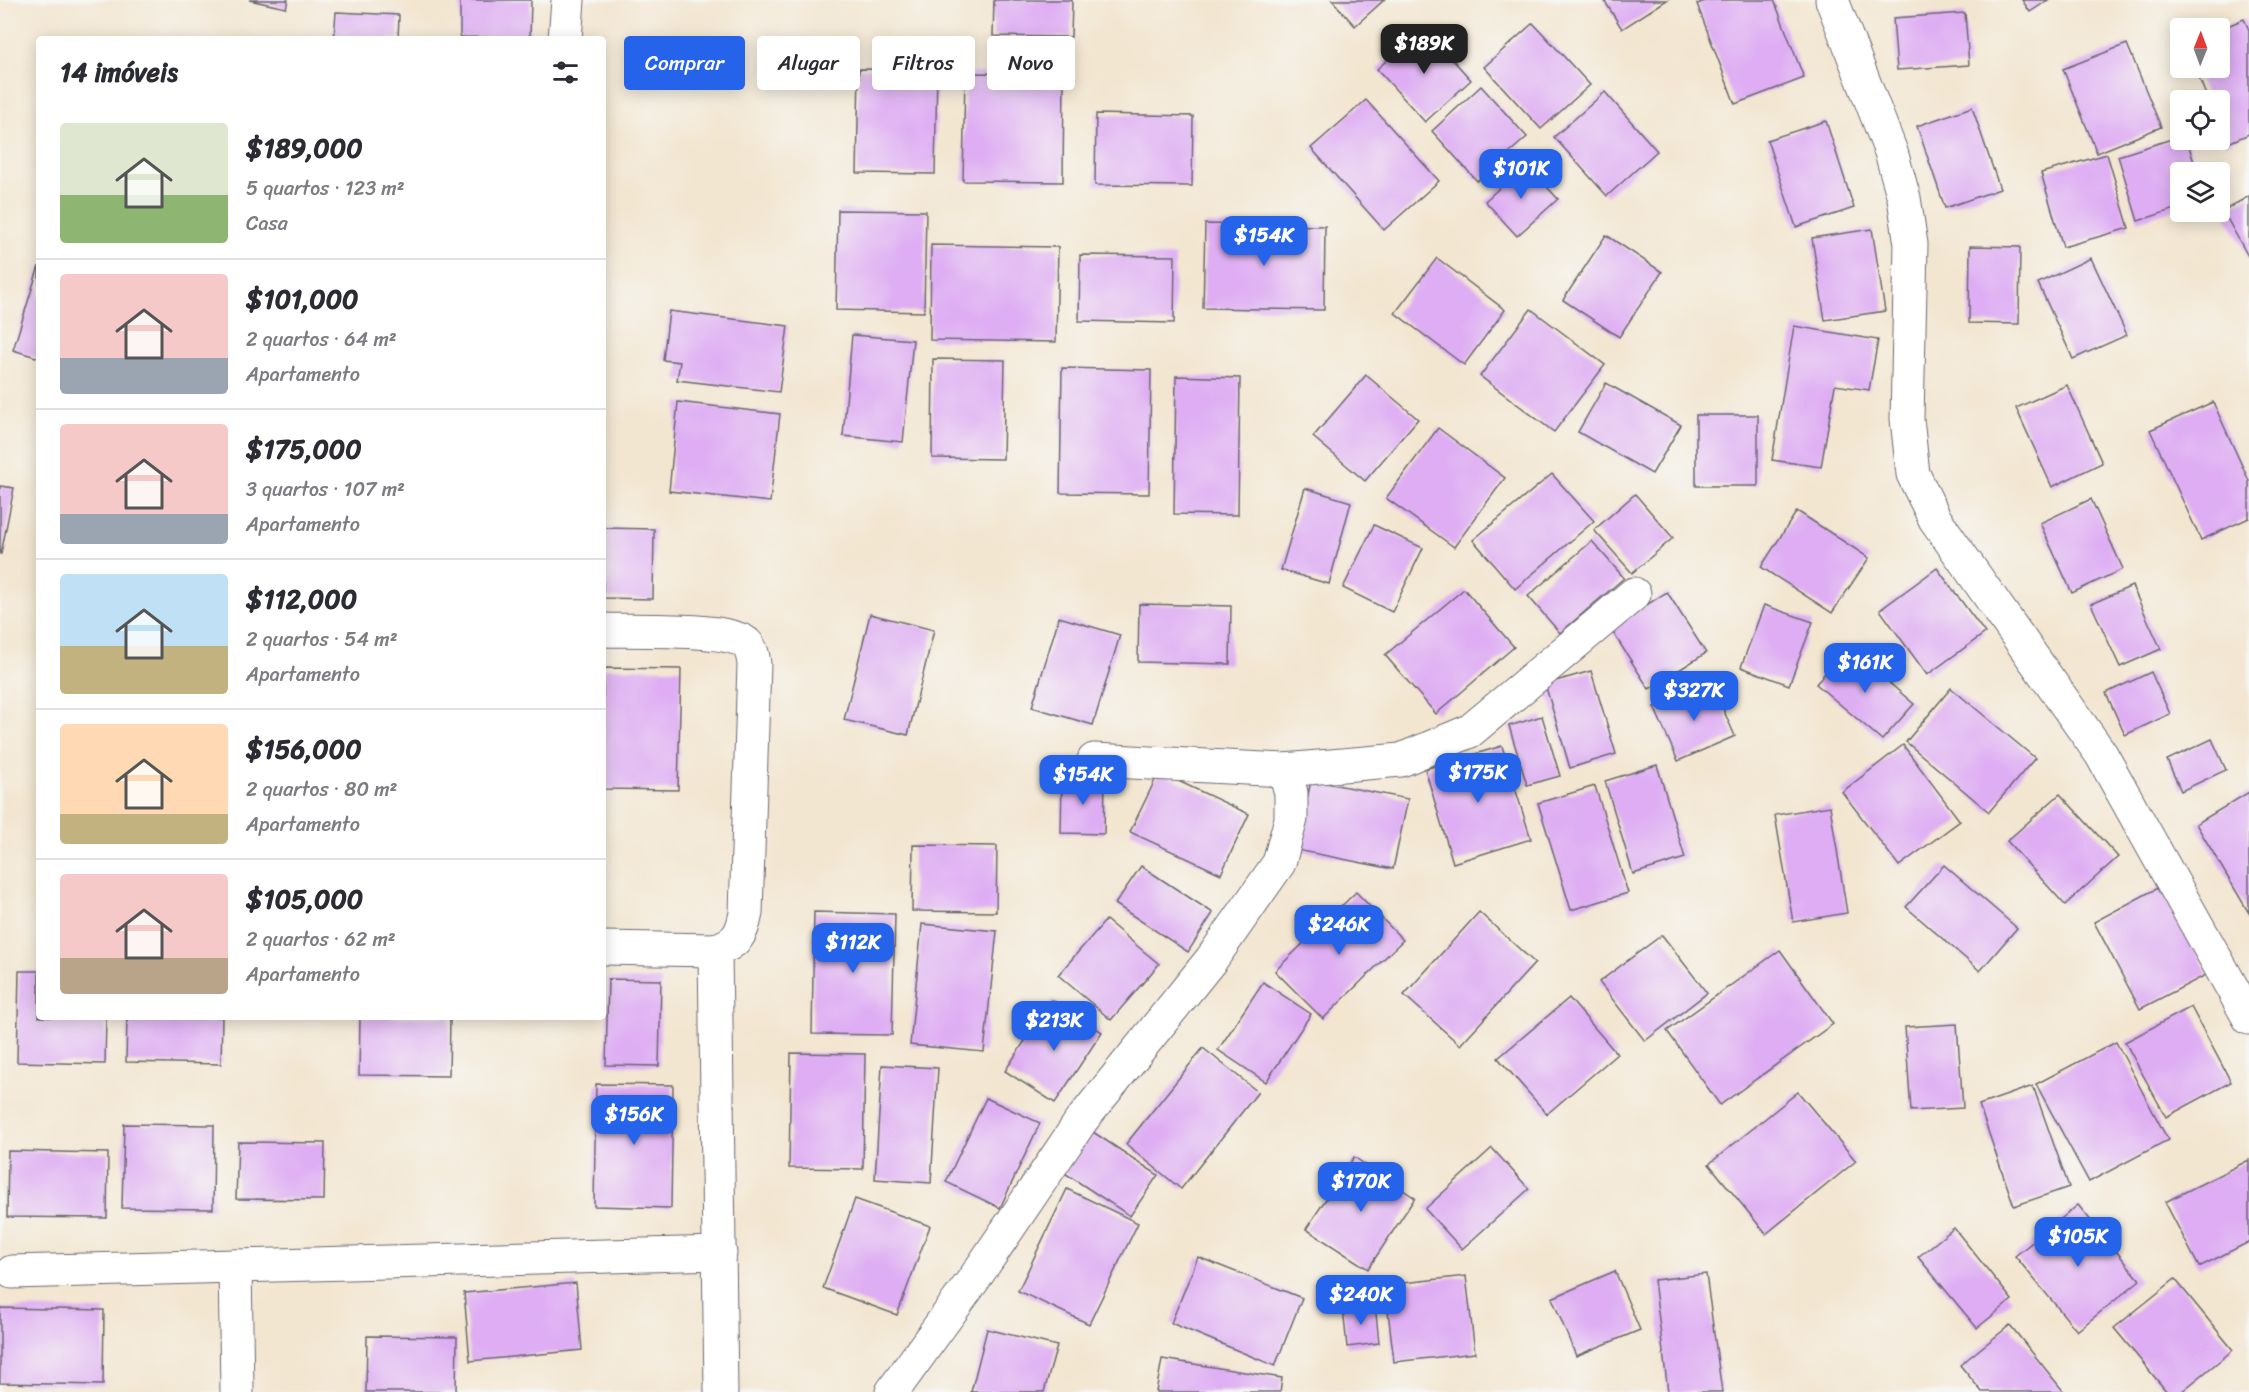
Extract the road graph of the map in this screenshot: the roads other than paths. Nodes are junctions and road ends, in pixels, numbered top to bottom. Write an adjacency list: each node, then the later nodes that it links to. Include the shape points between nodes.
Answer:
1 (568, 0): 3 (street)
2 (1832, 0): 10 (street, via 1891,152 1904,198 1911,244 1907,419 1913,474 1935,519 2101,754)
3 (565, 36)
4 (1634, 594): 7 (street, via 1470,731 1401,760)
5 (606, 630): 9 (street, via 721,634 736,638 752,651 747,912 740,937)
6 (1094, 760): 7 (street)
7 (1284, 770): 16 (street, via 1291,793 1291,819 1279,863 1211,960 1081,1121 974,1280)
8 (606, 948): 9 (street)
9 (715, 950): 11 (street)
10 (2249, 1018)
11 (720, 1253): 12 (street); 15 (street)
12 (235, 1266): 13 (street); 14 (street)
13 (12, 1272)
14 (237, 1392)
15 (721, 1392)
16 (892, 1392)

